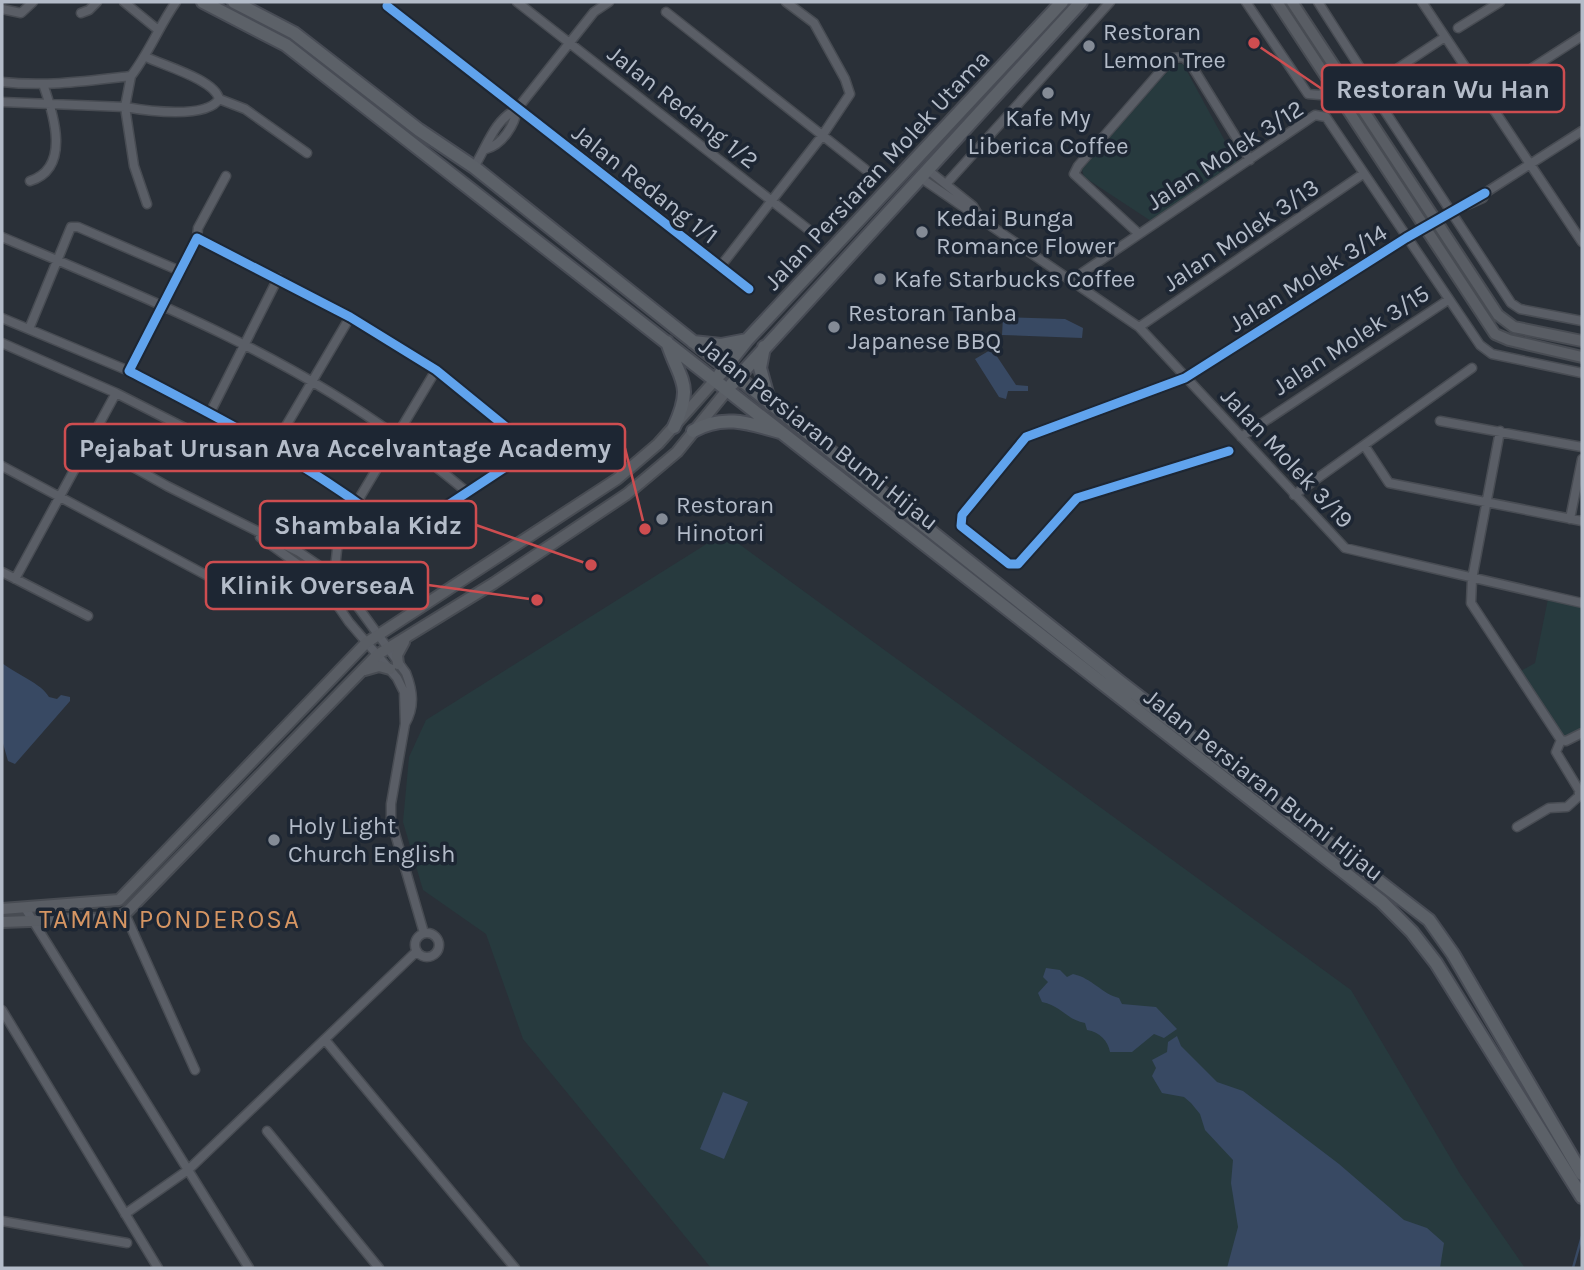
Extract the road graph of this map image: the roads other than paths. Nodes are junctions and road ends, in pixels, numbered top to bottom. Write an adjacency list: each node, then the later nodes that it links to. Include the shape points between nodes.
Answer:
1 (33, 2): 20 (street, via 21,13)
2 (97, 2): 22 (street)
3 (124, 2): 23 (street)
4 (176, 2): 23 (street)
5 (203, 2): 45 (main road, Jalan Persiaran Bumi Hijau, via 286,45)
6 (234, 2): 48 (main road, Jalan Persiaran Bumi Hijau, via 294,33)
7 (517, 2): 27 (street, Jalan Redang 1/2)
8 (609, 2): 27 (street, via 594,12)
9 (786, 2): 43 (street, Jalan Redang 1/1, via 814,23 848,86 848,101)
10 (1062, 2): 81 (main road, Jalan Persiaran Molek Utama)
11 (1081, 2): 50 (main road, Jalan Persiaran Molek Utama)
12 (1110, 2): 54 (street)
13 (1246, 2): 35 (street, via 1308,94 1314,97)
14 (1277, 2): 35 (main road)
15 (1292, 2): 32 (main road)
16 (1318, 2): 29 (street)
17 (1422, 2): 26 (street)
18 (1500, 2): 24 (street)
19 (387, 6): 41 (street, Jalan Redang 1/1)
20 (2, 9)
21 (666, 12): 43 (street)
22 (81, 13)
23 (157, 29): 28 (street)
24 (1458, 29)
25 (1582, 36): 36 (street)
26 (1445, 37): 47 (street); 58 (street, via 1374,84 1373,93)
27 (570, 43): 41 (street); 55 (street, Jalan Redang 1/2)
28 (146, 57): 30 (street); 37 (street, via 205,82 218,92)
29 (1360, 69): 31 (street); 32 (street)
30 (131, 76): 34 (street); 40 (street)
31 (1366, 77)
32 (1344, 80): 35 (street); 60 (main road)
33 (2, 82): 34 (street)
34 (43, 84): 39 (street)
35 (1332, 87): 61 (main road)
36 (1501, 88)
37 (219, 99): 40 (street, via 207,110 189,112); 44 (street, via 246,109)
38 (2, 102): 39 (street)
39 (50, 103): 40 (street); 53 (street, via 55,159 45,175)
40 (125, 107): 56 (street, via 134,166)
41 (517, 109): 48 (street, via 516,120); 69 (street, Jalan Redang 1/1)
42 (1582, 131): 47 (street, Jalan Molek 3/14)
43 (822, 136): 49 (street); 55 (street, Jalan Redang 1/1)
44 (307, 153)
45 (431, 157): 48 (main road, via 463,173); 57 (main road, Jalan Persiaran Bumi Hijau)
46 (1250, 160): 51 (street, Jalan Molek 3/12, via 1320,115 1326,117); 63 (street, Jalan Molek 3/12); 63 (street, via 1189,62 1172,58 1074,174)
47 (1531, 166): 58 (street, Jalan Molek 3/14); 67 (street)
48 (474, 167): 57 (main road, via 469,179); 82 (main road, Jalan Persiaran Bumi Hijau)
49 (865, 169)
50 (925, 174): 54 (street, Jalan Molek 3/19); 59 (street, Jalan Molek 3/19, via 968,212); 87 (main road, Jalan Persiaran Molek Utama)
51 (1363, 174): 66 (street, Jalan Molek 3/12); 79 (street, Jalan Molek 3/13)
52 (226, 176): 65 (street)
53 (30, 181)
54 (946, 184): 59 (street, Jalan Molek 3/19)
55 (772, 201): 62 (street); 69 (street, Jalan Redang 1/1)
56 (147, 204)
57 (500, 212): 84 (main road, Jalan Persiaran Bumi Hijau)
58 (1453, 212): 60 (street, Jalan Molek 3/14); 78 (street, via 1513,306)
59 (979, 216): 72 (street, Jalan Molek 3/19)
60 (1438, 220): 61 (street, Jalan Molek 3/14); 83 (main road, via 1494,310 1508,324)
61 (1425, 228): 66 (street, Jalan Molek 3/14); 88 (main road, via 1500,338)
62 (809, 230)
63 (1139, 234): 72 (street, Jalan Molek 3/12)
64 (2, 237): 68 (street)
65 (197, 238): 70 (street); 71 (street)
66 (1406, 239): 74 (street, Jalan Molek 3/12); 96 (street, Jalan Molek 3/14)
67 (1582, 242)
68 (57, 260): 70 (street, via 71,227 78,227); 75 (street); 80 (street)
69 (720, 267): 73 (street, Jalan Redang 1/1)
70 (180, 271): 75 (street)
71 (278, 278): 76 (street); 86 (street)
72 (1073, 279): 79 (street, Jalan Molek 3/19)
73 (749, 289)
74 (1448, 300): 93 (street, Jalan Molek 3/12, via 1480,345 1492,354); 108 (street, Jalan Molek 3/15)
75 (163, 305): 86 (street); 92 (street)
76 (351, 317): 91 (street); 97 (street)
77 (2, 318): 80 (street)
78 (1582, 321)
79 (1139, 327): 96 (street, Jalan Molek 3/19)
80 (29, 329): 92 (street)
81 (747, 340): 82 (main road, via 720,345); 89 (main road, Jalan Persiaran Molek Utama)
82 (689, 341): 89 (main road, Jalan Persiaran Bumi Hijau)
83 (1582, 341)
84 (667, 342): 95 (main road, Jalan Persiaran Bumi Hijau); 103 (main road, via 685,387)
85 (2, 343): 99 (street)
86 (244, 345): 97 (street); 101 (street)
87 (764, 347): 94 (main road, Jalan Persiaran Molek Utama); 100 (main road, via 761,368)
88 (1582, 357)
89 (725, 368): 94 (main road, Jalan Persiaran Bumi Hijau); 95 (main road, Jalan Persiaran Molek Utama)
90 (1472, 368): 110 (street)
91 (436, 370): 107 (street); 117 (street, via 533,449)
92 (129, 371): 101 (street)
93 (1582, 373)
94 (737, 378): 98 (main road, Jalan Persiaran Molek Utama); 100 (main road, Jalan Persiaran Bumi Hijau)
95 (716, 379): 98 (main road, Jalan Persiaran Bumi Hijau); 103 (main road)
96 (1185, 379): 108 (street, Jalan Molek 3/19); 113 (street, Jalan Molek 3/14, via 1026,437 960,521 961,526 1009,564 1018,564 1077,498)
97 (312, 382): 107 (street); 111 (street)
98 (728, 389): 105 (main road); 106 (main road, Jalan Persiaran Bumi Hijau)
99 (116, 393): 109 (street); 116 (street)
100 (770, 404): 128 (main road, Jalan Persiaran Bumi Hijau)
101 (210, 413): 111 (street)
102 (1440, 421): 104 (street)
103 (674, 427): 145 (main road, via 617,479)
104 (1500, 430): 112 (street); 121 (street)
105 (693, 431): 106 (main road, via 726,420); 147 (main road, via 677,452 627,494)
106 (787, 434): 133 (main road, Jalan Persiaran Bumi Hijau)
107 (395, 435): 117 (street); 120 (street)
108 (1241, 437): 119 (street, Jalan Molek 3/19)
109 (90, 443): 118 (street); 124 (street)
110 (1364, 445): 119 (street); 121 (street, via 1389,483)
111 (273, 447): 120 (street)
112 (1582, 447)
113 (1229, 451)
114 (1582, 459): 122 (street)
115 (2, 466): 118 (street)
116 (258, 466)
117 (467, 492): 120 (street, via 401,536)
118 (60, 495): 135 (street); 138 (street)
119 (1294, 495): 136 (street, Jalan Molek 3/19, via 1345,548)
120 (357, 500): 130 (street, via 339,532)
121 (1486, 502): 122 (street); 136 (street)
122 (1570, 519): 123 (street)
123 (1582, 522)
124 (253, 530): 125 (street); 126 (street)
125 (292, 549): 126 (street); 127 (street)
126 (286, 557): 129 (street)
127 (307, 558): 129 (street); 131 (street)
128 (974, 564): 133 (main road); 144 (main road, Jalan Persiaran Bumi Hijau)
129 (300, 567): 134 (street)
130 (335, 568): 131 (street); 137 (street, via 343,577)
131 (324, 569): 134 (street)
132 (2, 572): 135 (street)
133 (964, 575): 146 (main road, Jalan Persiaran Bumi Hijau)
134 (317, 578): 139 (street, via 320,589)
135 (15, 579): 142 (street)
136 (1472, 579): 140 (street, Jalan Molek 3/19); 153 (street, via 1469,596 1478,618)
137 (342, 585): 139 (street); 141 (street)
138 (234, 590)
139 (329, 593): 143 (street)
140 (1582, 603)
141 (362, 614): 143 (street); 145 (street)
142 (88, 616)
143 (349, 622): 148 (street)
144 (1052, 627): 146 (main road, via 1044,627); 167 (main road, Jalan Persiaran Bumi Hijau, via 1429,920)
145 (376, 636): 148 (main road); 149 (street)
146 (1041, 637): 168 (main road, Jalan Persiaran Bumi Hijau, via 1382,902 1412,932)
147 (405, 639): 149 (main road); 150 (main road)
148 (366, 643): 149 (street); 155 (main road, via 119,900)
149 (382, 652): 150 (street); 151 (main road)
150 (394, 666): 151 (main road); 160 (street, via 411,688 411,713 405,724 391,820)
151 (359, 673): 157 (main road)
152 (1582, 733): 153 (street)
153 (1561, 740): 154 (street, via 1556,752 1579,796 1567,807 1549,808)
154 (1517, 827)
155 (25, 908): 156 (main road); 158 (street)
156 (2, 909)
157 (125, 914): 158 (main road); 164 (street)
158 (33, 921): 159 (main road); 166 (street)
159 (2, 922)
160 (424, 933): 161 (street, via 416,939); 161 (street, via 437,939 437,950 428,957)
161 (417, 951): 163 (street)
162 (2, 1010): 169 (street)
163 (326, 1041): 166 (street); 175 (street)
164 (195, 1070)
165 (267, 1131): 174 (street)
166 (188, 1170): 169 (street); 173 (street)
167 (1582, 1174)
168 (1582, 1197)
169 (125, 1214): 172 (street)
170 (2, 1221): 171 (street)
171 (127, 1243)
172 (158, 1268)
173 (249, 1268)
174 (379, 1268)
175 (515, 1268)

